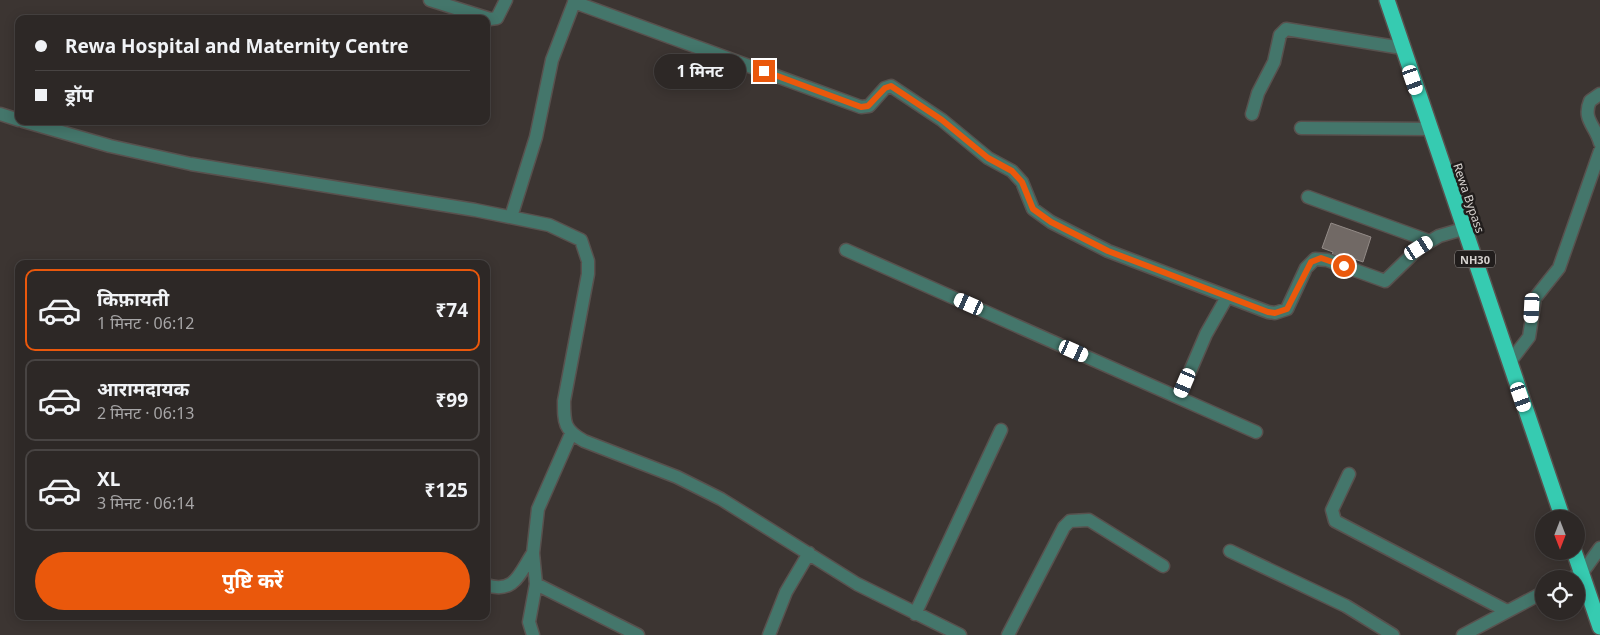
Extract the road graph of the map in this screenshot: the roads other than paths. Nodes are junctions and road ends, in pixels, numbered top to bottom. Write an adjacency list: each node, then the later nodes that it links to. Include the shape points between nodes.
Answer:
1 (430, 0): 5 (street)
2 (506, 0): 6 (street, via 497,18)
3 (1387, 0): 7 (highway, Rewa Bypass / NH30)
4 (574, 1): 18 (street, via 552,60 536,137); 22 (street, via 861,107 868,106 891,86 942,120 988,158 1012,171 1022,182 1033,209 1051,222 1108,251)
5 (477, 15)
6 (490, 19)
7 (1402, 48): 10 (street, via 1286,29 1280,35 1274,62 1258,93); 14 (highway, Rewa Bypass / NH30)
8 (1600, 94): 15 (street, via 1590,101 1586,112)
9 (0, 114): 11 (street)
10 (1252, 114)
11 (15, 119)
12 (37, 125): 18 (street, via 191,164)
13 (1301, 128): 14 (street)
14 (1430, 129): 19 (highway, Rewa Bypass / NH30)
15 (1600, 143)
16 (1600, 151): 23 (street, via 1559,268 1535,298 1529,337)
17 (1308, 197): 20 (street)
18 (511, 217): 27 (street, via 570,233 581,240 586,250 588,274 564,401 564,418)
19 (1463, 229): 20 (street); 23 (highway, Rewa Bypass / NH30)
20 (1429, 241): 22 (street, via 1385,281 1327,260 1315,259 1306,268 1292,302 1282,312 1268,312)
21 (846, 250): 24 (street)
22 (1227, 297): 24 (street, via 1206,334)
23 (1509, 363): 29 (highway, Rewa Bypass / NH30)
24 (1179, 397): 26 (street)
25 (1001, 430): 41 (street)
26 (1256, 432)
27 (571, 434): 32 (street, via 538,509); 33 (street, via 712,494)
28 (1349, 474): 40 (street, via 1332,510 1335,521)
29 (1560, 510)
30 (1600, 548): 35 (street)
31 (1230, 551): 48 (street, via 1338,602)
32 (533, 553): 36 (street); 37 (street, via 508,587)
33 (809, 553): 41 (street, via 857,584); 45 (street, via 786,592)
34 (1163, 566): 47 (street, via 1089,520 1070,521)
35 (1581, 570)
36 (536, 584): 43 (street, via 529,622); 44 (street)
37 (490, 586)
38 (1585, 595): 42 (highway)
39 (1535, 597): 40 (street)
40 (1507, 611): 49 (street)
41 (915, 614): 46 (street)
42 (1600, 627)
43 (532, 635)
44 (638, 635)
45 (769, 635)
46 (960, 635)
47 (1008, 635)
48 (1393, 635)
49 (1463, 635)

